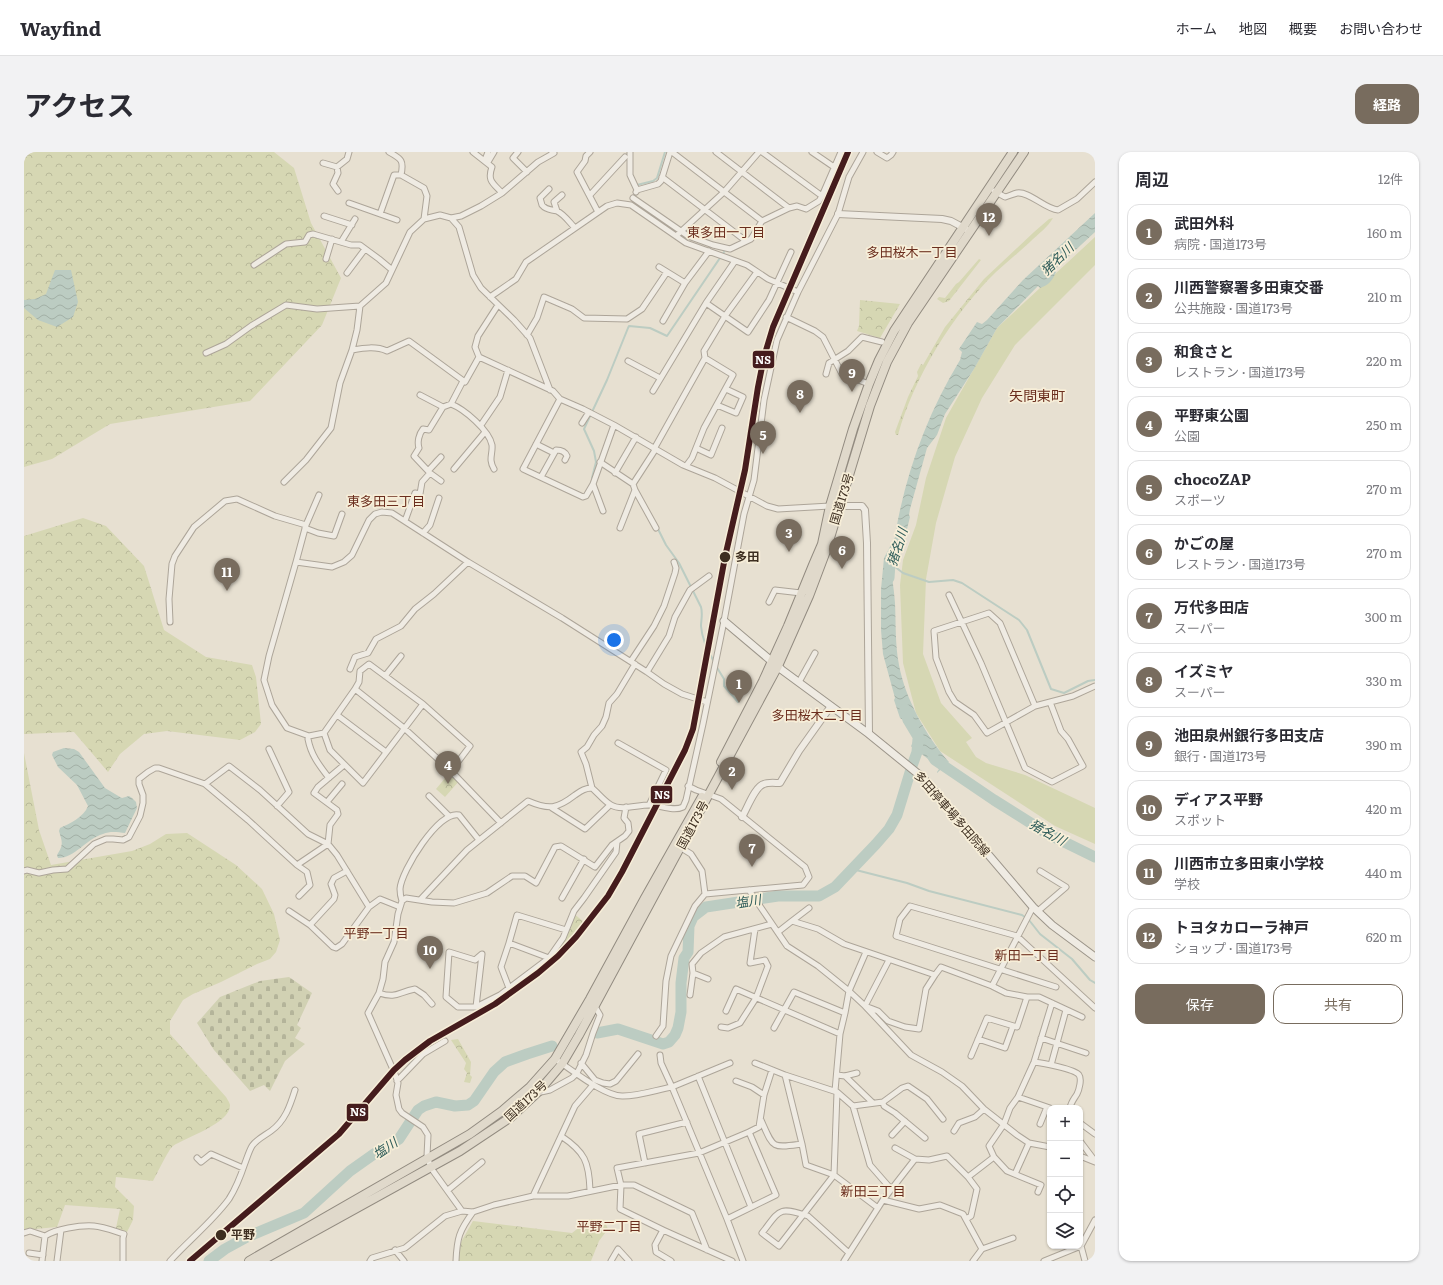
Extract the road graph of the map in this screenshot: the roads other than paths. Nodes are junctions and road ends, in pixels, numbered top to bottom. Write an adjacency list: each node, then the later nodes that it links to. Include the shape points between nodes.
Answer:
1 (349, 152): 24 (street, via 347,158)
2 (389, 152): 28 (street, via 399,157 403,164)
3 (473, 152): 22 (street)
4 (488, 152): 22 (street)
5 (494, 152): 22 (street)
6 (518, 152): 26 (street, via 513,158)
7 (554, 152): 26 (street)
8 (590, 152): 39 (street, via 577,172)
9 (630, 152): 33 (street, via 630,175)
10 (671, 152): 29 (street); 35 (street)
11 (716, 152): 27 (street)
12 (759, 152): 27 (street)
13 (762, 152): 40 (street)
14 (812, 152): 25 (street)
15 (841, 152): 25 (street)
16 (863, 152): 49 (street, via 850,176)
17 (876, 152): 18 (street, via 887,158)
18 (892, 152)
19 (1013, 152): 32 (highway, 国道173号)
20 (1024, 152): 37 (highway, 国道173号)
21 (626, 157): 39 (street)
22 (486, 161): 36 (street, via 492,167 490,180)
23 (323, 163): 24 (street)
24 (337, 167): 34 (street, via 338,173 333,184)
25 (834, 167): 40 (street)
26 (526, 172): 36 (street)
27 (742, 172): 35 (street); 44 (street)
28 (401, 175): 48 (street, via 394,175); 53 (street, via 424,188)
29 (662, 177): 33 (street, via 658,184); 45 (street)
30 (1095, 182): 37 (street, via 1077,199 1058,210 1024,194 1017,193 1005,198)
31 (549, 189): 46 (street, via 540,198 542,205 551,211)
32 (990, 189): 37 (street); 59 (highway, 国道173号)
33 (637, 190): 41 (street)
34 (338, 191)
35 (724, 192): 45 (street); 55 (street)
36 (502, 193): 51 (street, via 461,216)
37 (997, 193): 59 (highway, 国道173号)
38 (562, 195): 46 (street, via 554,202)
39 (590, 195): 47 (street)
40 (822, 196): 44 (street, via 806,209 797,206)
41 (633, 198): 43 (street); 58 (street)
42 (350, 203): 48 (street)
43 (631, 205): 47 (street, via 617,203); 60 (street)
44 (789, 208): 55 (street)
45 (705, 210): 58 (street); 62 (street)
46 (557, 211): 57 (street)
47 (598, 212): 57 (street)
48 (380, 214): 54 (street)
49 (838, 214): 59 (street, via 942,219); 77 (street)
50 (324, 216): 56 (street)
51 (451, 218): 53 (street, via 440,215); 78 (street, via 459,227 473,275)
52 (355, 219): 56 (street)
53 (424, 219): 71 (street, via 410,232)
54 (397, 220)
55 (762, 221): 62 (street, via 751,238)
56 (352, 225): 63 (street)
57 (575, 228): 78 (street, via 526,262 516,279)
58 (682, 230): 60 (street); 62 (street, via 688,236 730,249)
59 (967, 230): 97 (highway, 国道173号, via 894,331); 135 (highway, 国道173号, via 908,323 887,362 870,406)
60 (676, 236): 65 (street)
61 (332, 239): 63 (street); 67 (street); 69 (street, via 309,235 305,242 286,244)
62 (746, 241)
63 (341, 242): 64 (street, via 360,245)
64 (365, 249): 71 (street); 74 (street)
65 (709, 252): 68 (street); 75 (street)
66 (791, 252): 76 (street)
67 (326, 259)
68 (735, 261): 73 (street); 79 (street)
69 (254, 265)
70 (659, 267): 72 (street)
71 (391, 269): 81 (street, via 386,283)
72 (667, 272): 75 (street); 85 (street, via 642,309 627,319 584,318 572,309 544,297 537,318)
73 (757, 272): 76 (street); 82 (street)
74 (347, 273)
75 (685, 283): 84 (street)
76 (777, 283): 77 (street); 82 (street, via 748,332)
77 (798, 292): 83 (street)
78 (490, 298): 80 (street)
79 (706, 303): 82 (street); 95 (street)
80 (498, 305): 85 (street); 89 (street, via 478,336 475,347)
81 (360, 306): 87 (street); 88 (street, via 317,309 286,305 226,344)
82 (725, 316): 90 (street, via 704,351)
83 (786, 317): 91 (street, via 823,337); 132 (street, via 767,380 754,480)
84 (663, 321)
85 (527, 334): 99 (street)
86 (882, 342): 91 (street, via 862,337 848,351)
87 (352, 350): 96 (street, via 380,348 387,351 409,341); 127 (street, via 340,383 331,428 306,460)
88 (206, 353)
89 (479, 357): 93 (street); 96 (street, via 465,382)
90 (705, 358): 98 (street, via 733,375); 115 (street)
91 (834, 359): 94 (street, via 829,363); 97 (street, via 842,374)
92 (628, 361): 95 (street)
93 (508, 370): 99 (street); 108 (street, via 500,397)
94 (826, 374)
95 (660, 378): 100 (street)
96 (463, 380): 103 (street)
97 (869, 384): 134 (highway, 国道173号)
98 (726, 389): 104 (street); 104 (street, via 743,397 736,413)
99 (550, 390): 102 (street)
100 (653, 391)
101 (420, 395): 105 (street)
102 (560, 399): 106 (street); 113 (street)
103 (451, 404): 105 (street); 108 (street)
104 (717, 405): 114 (street)
105 (444, 407): 123 (street, via 429,430 423,429 421,432 417,444 419,448 414,456)
106 (589, 412): 107 (street); 109 (street)
107 (582, 423)
108 (481, 425): 111 (street)
109 (614, 425): 112 (street); 119 (street)
110 (722, 428): 114 (street, via 711,455)
111 (485, 432): 121 (street); 122 (street, via 492,444 490,457)
112 (636, 437): 115 (street); 124 (street)
113 (536, 444): 116 (street); 125 (street, via 523,469)
114 (696, 448): 120 (street)
115 (655, 449): 120 (street); 129 (street)
116 (554, 453): 118 (street, via 556,450 566,452); 125 (street)
117 (441, 456): 123 (street)
118 (565, 460)
119 (600, 462): 124 (street); 128 (street)
120 (686, 466): 132 (street)
121 (454, 469)
122 (494, 469)
123 (429, 472): 126 (street); 138 (street, via 422,482 420,494 415,493)
124 (615, 473): 129 (street)
125 (541, 477): 128 (street, via 583,498)
126 (440, 481)
127 (284, 482)
128 (593, 484): 136 (street)
129 (633, 484): 130 (street)
130 (634, 490): 140 (street); 141 (street)
131 (319, 494): 139 (street)
132 (748, 496): 134 (street, via 778,509); 150 (street)
133 (439, 498): 142 (street, via 430,525)
134 (830, 506): 135 (street); 147 (highway, 国道173号, via 822,544)
135 (840, 506): 156 (highway, 国道173号, via 809,596); 172 (street, via 862,506 865,510)
136 (603, 511)
137 (342, 514): 139 (street, via 334,536 318,533)
138 (405, 521): 142 (street); 143 (street, via 392,513 375,514 369,520 352,555 332,567)
139 (305, 526): 143 (street); 151 (street, via 237,499 226,501 194,527 175,556 169,599)
140 (620, 528)
141 (656, 528)
142 (423, 533): 144 (street)
143 (296, 562): 171 (street, via 264,680 272,705 287,728 309,736)
144 (468, 562): 155 (street); 157 (street, via 415,609 401,626 376,639 368,653 355,657)
145 (674, 562): 155 (street, via 675,573 664,606)
146 (704, 576): 158 (street, via 690,590 675,617 669,636)
147 (801, 593): 149 (street, via 775,590); 156 (highway, 国道173号)
148 (950, 595): 152 (street)
149 (770, 602)
150 (724, 621): 156 (main road, 多田停車場多田院線); 163 (street)
151 (170, 622)
152 (962, 622): 167 (street, via 989,613 1000,623); 169 (street); 169 (street, via 934,631 936,658 950,692 955,702 974,715 987,733)
153 (815, 653): 160 (street)
154 (401, 656): 159 (street)
155 (633, 663): 158 (street); 183 (street, via 617,694 609,703 602,726 587,748 581,752)
156 (775, 664): 160 (main road, 多田停車場多田院線); 184 (highway, 国道173号)
157 (350, 669)
158 (647, 672): 163 (street, via 682,694)
159 (386, 676): 162 (street, via 369,664 360,671); 165 (street)
160 (799, 682): 166 (main road, 多田停車場多田院線)
161 (1095, 686): 164 (street, via 1073,696)
162 (355, 689): 168 (street); 170 (street)
163 (707, 702): 182 (street)
164 (1050, 702): 167 (street); 169 (street, via 1061,731 1083,766 1052,782 1025,768)
165 (423, 704): 170 (street); 178 (street, via 470,746)
166 (831, 706): 172 (main road, 多田停車場多田院線); 193 (street, via 799,750 780,782 759,787)
167 (1035, 706): 169 (street)
168 (337, 715): 171 (street); 176 (street)
169 (1006, 722)
170 (404, 728): 176 (street); 178 (street)
171 (324, 733): 177 (street, via 330,750)
172 (869, 734): 213 (main road, 多田停車場多田院線, via 922,777)
173 (308, 739): 179 (street, via 312,754)
174 (618, 743): 188 (street, via 666,770)
175 (269, 749): 189 (street, via 289,792)
176 (386, 752): 177 (street, via 363,783)
177 (344, 765): 179 (street)
178 (451, 770): 194 (street)
179 (329, 778): 186 (street, via 314,793)
180 (205, 784): 189 (street, via 229,766); 200 (street); 202 (street, via 155,768 140,779 144,803 128,837 123,840 106,839 94,844 66,869 40,873)
181 (342, 784): 186 (street)
182 (688, 786): 184 (street); 188 (street, via 683,807 677,810 666,806)
183 (592, 788): 187 (street); 191 (street, via 585,788)
184 (707, 794): 193 (street, via 721,799); 198 (highway, 国道173号)
185 (429, 796): 192 (street)
186 (327, 802): 197 (street, via 338,814 330,825)
187 (610, 805): 190 (street); 191 (street, via 585,829)
188 (649, 805): 190 (street)
189 (278, 806): 197 (street, via 308,834)
190 (626, 807): 196 (street, via 624,818 629,831)
191 (552, 808): 194 (street, via 528,801)
192 (449, 816): 195 (street, via 459,815); 209 (street, via 420,845 402,881)
193 (742, 817): 204 (street, via 805,867 809,877 803,885)
194 (501, 824): 195 (street)
195 (479, 840): 208 (street)
196 (617, 842): 199 (street, via 596,867); 219 (street, via 616,852 574,911)
197 (328, 844): 200 (street); 203 (street)
198 (678, 846): 205 (street, via 692,854 702,871); 239 (highway, 国道173号)
199 (584, 859): 207 (street); 208 (street, via 561,846 556,847 536,883 525,876 512,876 487,892 454,903)
200 (298, 864): 206 (street, via 307,872 310,885)
201 (1040, 870): 213 (street, via 1066,887)
202 (24, 871)
203 (347, 872): 210 (street); 217 (street, via 334,878 331,884 334,900)
204 (749, 890): 205 (street); 216 (street)
205 (705, 894): 254 (street, via 695,906 671,956 666,981 663,1026)
206 (299, 896)
207 (562, 898)
208 (421, 900): 209 (street, via 406,898)
209 (402, 901): 211 (street)
210 (369, 907): 211 (street, via 380,899); 217 (street, via 342,944 336,948)
211 (400, 907): 235 (street, via 394,942 385,962)
212 (809, 908): 215 (street)
213 (1035, 909): 221 (street); 224 (main road, 多田停車場多田院線)
214 (289, 911): 217 (street)
215 (792, 921): 220 (street); 223 (street, via 818,929 844,944)
216 (772, 924): 218 (street); 220 (street)
217 (310, 925)
218 (755, 929): 228 (street, via 724,937 701,953 692,964); 238 (street, via 750,963 765,960 768,966)
219 (566, 930): 222 (street, via 517,915); 225 (street, via 564,938)
220 (778, 932): 234 (street, via 787,946 818,966)
221 (1017, 936): 227 (street); 227 (street, via 910,906 900,919 896,936); 244 (street)
222 (508, 942): 225 (street); 233 (street, via 501,967)
223 (866, 952): 226 (street); 234 (street)
224 (1095, 957)
225 (549, 958): 233 (street)
226 (889, 960): 229 (street); 242 (street)
227 (1000, 969): 231 (street); 232 (street)
228 (693, 973): 230 (street); 236 (street)
229 (935, 975): 231 (street, via 941,967); 242 (street, via 926,989 919,1029 888,1021 878,1011)
230 (708, 979)
231 (992, 986): 237 (street, via 1006,993)
232 (1056, 987)
233 (509, 988): 243 (street)
234 (849, 991): 242 (street); 248 (street)
235 (379, 993): 241 (street, via 395,996 415,988); 276 (street, via 368,1013)
236 (690, 995)
237 (1027, 997): 240 (street, via 1039,997); 250 (street, via 1017,1027)
238 (756, 998): 245 (street); 247 (street, via 736,989); 251 (street, via 740,1023 728,1028)
239 (593, 1003): 263 (highway, 国道173号, via 580,1035); 265 (street, via 600,1015)
240 (1052, 1003): 246 (street); 255 (street)
241 (432, 1004)
242 (865, 1006): 291 (street, via 911,1055 962,1086)
243 (476, 1007): 243 (street, via 458,1007 446,998 449,952 474,960 482,954)
244 (1095, 1008)
245 (784, 1010): 248 (street, via 794,992); 252 (street); 253 (street)
246 (1066, 1010): 249 (street); 258 (street)
247 (726, 1011)
248 (845, 1013): 253 (street)
249 (1082, 1017)
250 (1013, 1026): 256 (street, via 987,1018); 256 (street, via 1005,1048)
251 (721, 1027)
252 (774, 1028)
253 (840, 1034): 273 (street)
254 (656, 1036)
255 (1041, 1038): 258 (street); 264 (street)
256 (978, 1039): 262 (street)
257 (445, 1042): 276 (street, via 423,1054)
258 (1057, 1044): 259 (street); 268 (street)
259 (1086, 1052)
260 (638, 1054): 265 (street, via 616,1081 610,1084 596,1080)
261 (660, 1055): 280 (street)
262 (972, 1056)
263 (558, 1061): 270 (street); 279 (highway, 国道173号); 282 (highway, 国道173号)
264 (1034, 1062): 268 (street); 285 (street)
265 (581, 1063): 270 (street)
266 (730, 1063): 274 (street)
267 (756, 1063): 269 (street)
268 (1051, 1065): 288 (street, via 1079,1075 1077,1094)
269 (772, 1070): 272 (street); 284 (street)
270 (577, 1073): 278 (street); 282 (street, via 550,1090)
271 (857, 1073): 275 (street)
272 (785, 1075): 283 (street); 308 (street)
273 (837, 1075): 275 (street); 283 (street)
274 (698, 1076): 280 (street); 306 (street)
275 (845, 1076): 287 (street)
276 (397, 1081): 317 (street, via 399,1109 423,1127 428,1135)
277 (736, 1081): 284 (street)
278 (594, 1085): 280 (street, via 611,1095 622,1096); 304 (street, via 575,1106)
279 (530, 1087): 282 (street); 317 (highway, 国道173号, via 470,1134)
280 (672, 1087): 296 (street)
281 (294, 1090): 321 (street, via 285,1117 258,1139 251,1148)
282 (539, 1091): 322 (highway, 国道173号, via 511,1117)
283 (836, 1091): 289 (street); 324 (street)
284 (764, 1095): 294 (street)
285 (1018, 1097): 290 (street); 297 (street, via 1010,1108)
286 (883, 1102): 287 (street); 293 (street, via 908,1086 927,1099); 295 (street, via 884,1106)
287 (873, 1103): 289 (street)
288 (1071, 1105)
289 (853, 1106): 329 (street, via 870,1165)
290 (1047, 1108)
291 (984, 1109): 297 (street); 300 (street, via 975,1117 959,1123)
292 (1047, 1110): 298 (street)
293 (943, 1119)
294 (761, 1120): 301 (street, via 759,1127); 308 (street, via 773,1144 779,1147)
295 (905, 1121): 303 (street); 305 (street)
296 (687, 1122): 312 (street); 320 (street, via 639,1134)
297 (1004, 1124): 307 (street); 313 (street, via 989,1146)
298 (1040, 1124)
299 (1083, 1125): 302 (street)
300 (954, 1131)
301 (749, 1132): 306 (street); 333 (street, via 776,1195)
302 (1095, 1134)
303 (892, 1135)
304 (561, 1136): 328 (street, via 574,1145 586,1159); 331 (street)
305 (925, 1138)
306 (725, 1142): 312 (street); 333 (street)
307 (1029, 1143): 310 (street); 323 (street)
308 (802, 1144): 324 (street, via 806,1165)
309 (1083, 1145): 319 (street)
310 (1047, 1146)
311 (895, 1148): 316 (street)
312 (700, 1153): 320 (street); 338 (street)
313 (994, 1157): 323 (street, via 1003,1168); 325 (street)
314 (1083, 1157): 319 (street)
315 (197, 1158): 321 (street, via 201,1162 211,1154)
316 (915, 1159): 325 (street, via 929,1160 947,1156); 329 (street)
317 (428, 1160): 322 (street); 359 (highway, 国道173号)
318 (482, 1162): 327 (street)
319 (1095, 1162)
320 (645, 1163): 326 (street, via 617,1168)
321 (243, 1168): 358 (street, via 228,1199)
322 (431, 1168): 327 (street); 360 (highway, 国道173号)
323 (1015, 1174): 330 (street, via 1041,1185)
324 (834, 1175): 334 (street); 337 (street)
325 (968, 1177): 339 (street, via 977,1189 971,1216)
326 (621, 1185): 328 (street); 342 (street, via 620,1209); 351 (street, via 634,1184 692,1213)
327 (448, 1190): 335 (street)
328 (590, 1190): 331 (street, via 568,1196)
329 (892, 1190): 332 (street)
330 (1038, 1192)
331 (533, 1196): 336 (street)
332 (883, 1200): 334 (street); 339 (street, via 919,1208 940,1205 963,1214)
333 (751, 1207): 338 (street)
334 (878, 1208): 353 (street)
335 (462, 1211): 336 (street); 350 (street, via 445,1216 405,1248)
336 (473, 1212): 363 (street, via 462,1226 456,1242)
337 (804, 1214): 337 (street, via 785,1210 776,1215 762,1233 779,1246); 353 (street)
338 (727, 1219): 368 (street)
339 (966, 1219): 347 (street)
340 (1095, 1220): 346 (street)
341 (61, 1230): 344 (street); 356 (street); 357 (street, via 93,1226 124,1234)
342 (663, 1230): 351 (street); 366 (street, via 655,1245 656,1252)
343 (24, 1232): 344 (street, via 30,1231)
344 (45, 1236): 354 (street)
345 (1013, 1238): 347 (street)
346 (1083, 1242)
347 (982, 1249): 370 (street)
348 (1074, 1249): 371 (street)
349 (1082, 1249): 372 (street)
350 (395, 1250): 361 (street); 362 (street)
351 (708, 1250): 367 (street)
352 (29, 1253): 354 (street)
353 (849, 1253): 369 (street)
354 (43, 1254): 355 (street)
355 (42, 1261)
356 (58, 1261)
357 (123, 1261)
358 (170, 1261)
359 (249, 1261)
360 (261, 1261)
361 (370, 1261)
362 (404, 1261)
363 (456, 1261)
364 (611, 1261): 365 (street, via 618,1249)
365 (629, 1261)
366 (671, 1261)
367 (732, 1261)
368 (743, 1261)
369 (844, 1261)
370 (973, 1261)
371 (1044, 1261)
372 (1085, 1261)

